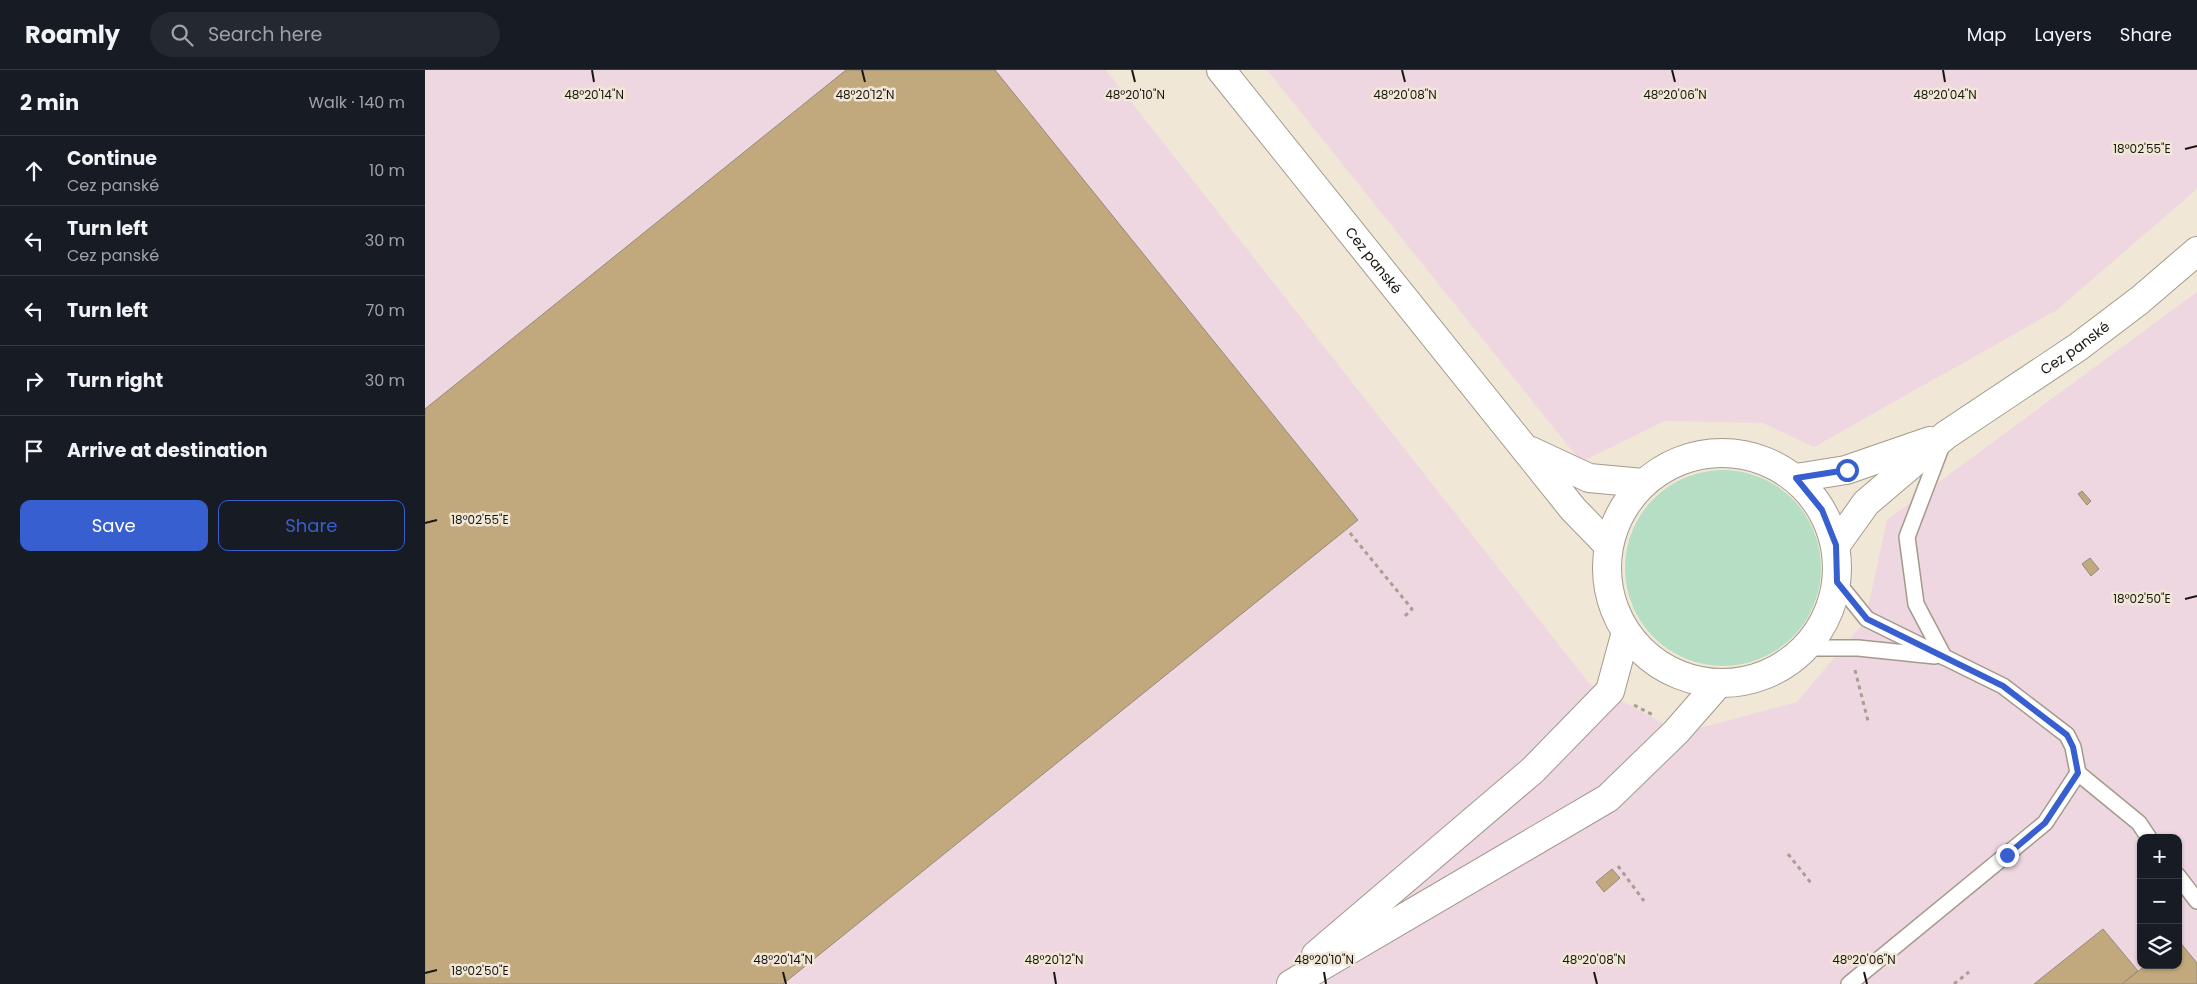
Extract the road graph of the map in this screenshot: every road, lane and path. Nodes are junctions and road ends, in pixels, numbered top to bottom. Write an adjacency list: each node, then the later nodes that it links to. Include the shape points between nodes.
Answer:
1 (1221, 70): 4 (street, Cez panské)
2 (2197, 252): 3 (street, Cez panské, via 2078,347)
3 (1946, 435): 5 (street, Cez panské, via 1847,470); 8 (street, Cez panské, via 1866,503); 14 (lane, via 1907,537 1916,604)
4 (1527, 450): 6 (street, Cez panské, via 1589,478); 9 (street, Cez panské, via 1573,509)
5 (1796, 478): 6 (street, via 1759,458 1718,451 1678,460); 8 (street, via 1822,510)
6 (1643, 483): 9 (street, via 1618,516)
7 (1350, 533): 11 (path, via 1412,610)
8 (1836, 545): 10 (street)
9 (1608, 546): 12 (street, via 1607,576 1613,605)
10 (1837, 582): 13 (street, via 1827,618); 14 (lane, via 1867,619)
11 (1403, 618)
12 (1626, 632): 16 (street, via 1646,655 1671,672); 29 (street, via 1610,691 1533,770)
13 (1806, 648): 14 (lane, via 1858,648); 16 (street, via 1777,670 1743,682)
14 (1944, 657): 20 (lane, via 2003,686 2067,735)
15 (1854, 664): 19 (path)
16 (1718, 684): 30 (street, via 1676,732 1608,798)
17 (1634, 705): 18 (path)
18 (1653, 715)
19 (1868, 721)
20 (2078, 773): 21 (lane, via 2139,824); 31 (lane, via 2045,823)
21 (2146, 834)
22 (1788, 854): 25 (path)
23 (1618, 866): 26 (path)
24 (2180, 879): 27 (lane)
25 (1811, 883)
26 (1644, 901)
27 (2197, 901)
28 (1969, 972): 32 (path)
29 (1282, 984)
30 (1291, 984)
31 (1849, 984)
32 (1954, 984)

